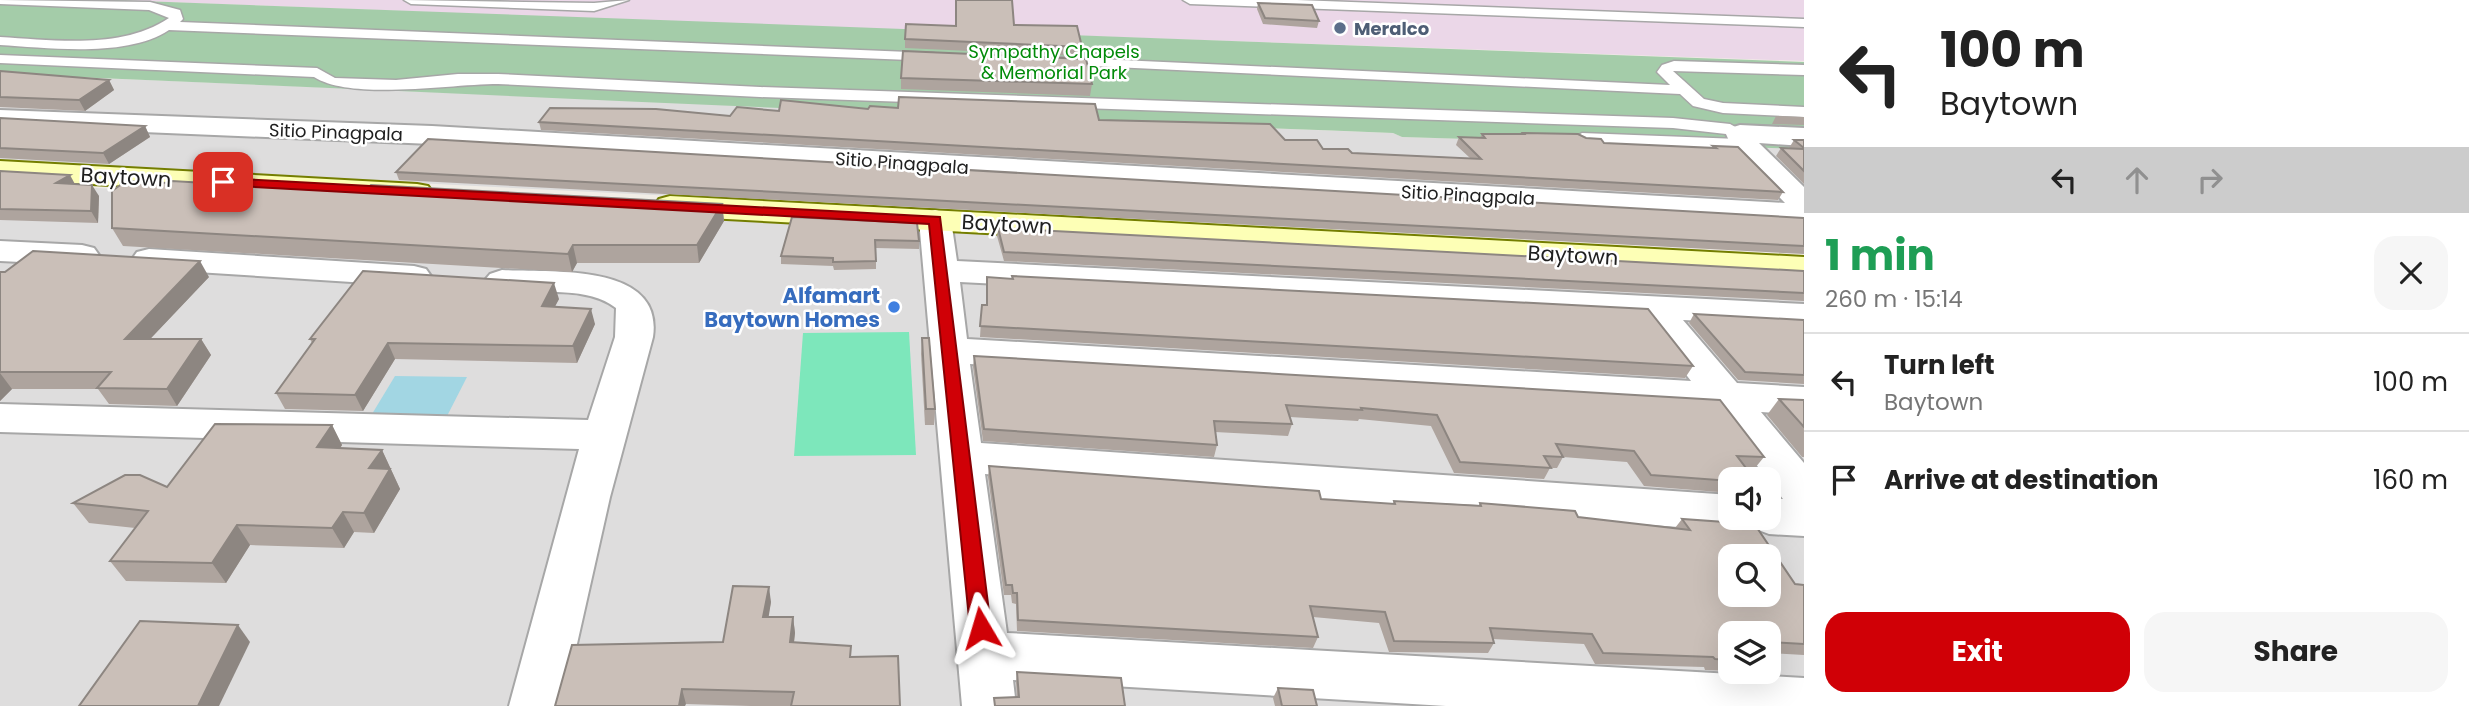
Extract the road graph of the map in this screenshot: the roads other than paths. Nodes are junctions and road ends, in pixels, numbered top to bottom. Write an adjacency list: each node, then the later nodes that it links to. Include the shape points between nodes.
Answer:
1 (0, 0): 6 (lane, via 150,6 175,13 176,19)
2 (411, 0): 3 (lane, via 594,7)
3 (622, 0)
4 (1190, 0): 5 (lane)
5 (1804, 23)
6 (168, 26): 7 (lane, via 110,43); 8 (lane)
7 (0, 41)
8 (947, 57)
9 (0, 59): 17 (lane, via 317,73 332,82 383,85 498,79 1673,123 1730,129)
10 (1044, 61): 12 (lane)
11 (1804, 70): 12 (lane, via 1667,68 1665,72)
12 (1685, 90): 13 (lane, via 1699,103 1723,108)
13 (1804, 112)
14 (0, 118): 22 (street, Sitio Pinagpala, via 432,135)
15 (1804, 137): 17 (street)
16 (1582, 138): 17 (lane)
17 (1742, 139): 21 (street)
18 (0, 170): 19 (main road, Baytown)
19 (447, 194)
20 (642, 205): 23 (main road, Baytown)
21 (1804, 205)
22 (1804, 214)
23 (935, 220): 25 (main road, Baytown); 26 (street)
24 (0, 251): 33 (street, via 592,287 618,293 630,302 636,315 635,331)
25 (1804, 267)
26 (940, 271): 27 (street); 29 (street)
27 (1652, 306): 28 (street); 30 (street)
28 (1804, 315)
29 (950, 350): 30 (street); 34 (street)
30 (1724, 396): 31 (street); 35 (street)
31 (1804, 401)
32 (0, 418): 33 (street)
33 (604, 435): 41 (street)
34 (961, 457): 36 (street); 39 (street)
35 (1804, 494)
36 (1718, 512)
37 (1781, 517): 38 (street)
38 (1804, 518)
39 (984, 655): 40 (street); 42 (street)
40 (1804, 703)
41 (536, 706)
42 (989, 706)

